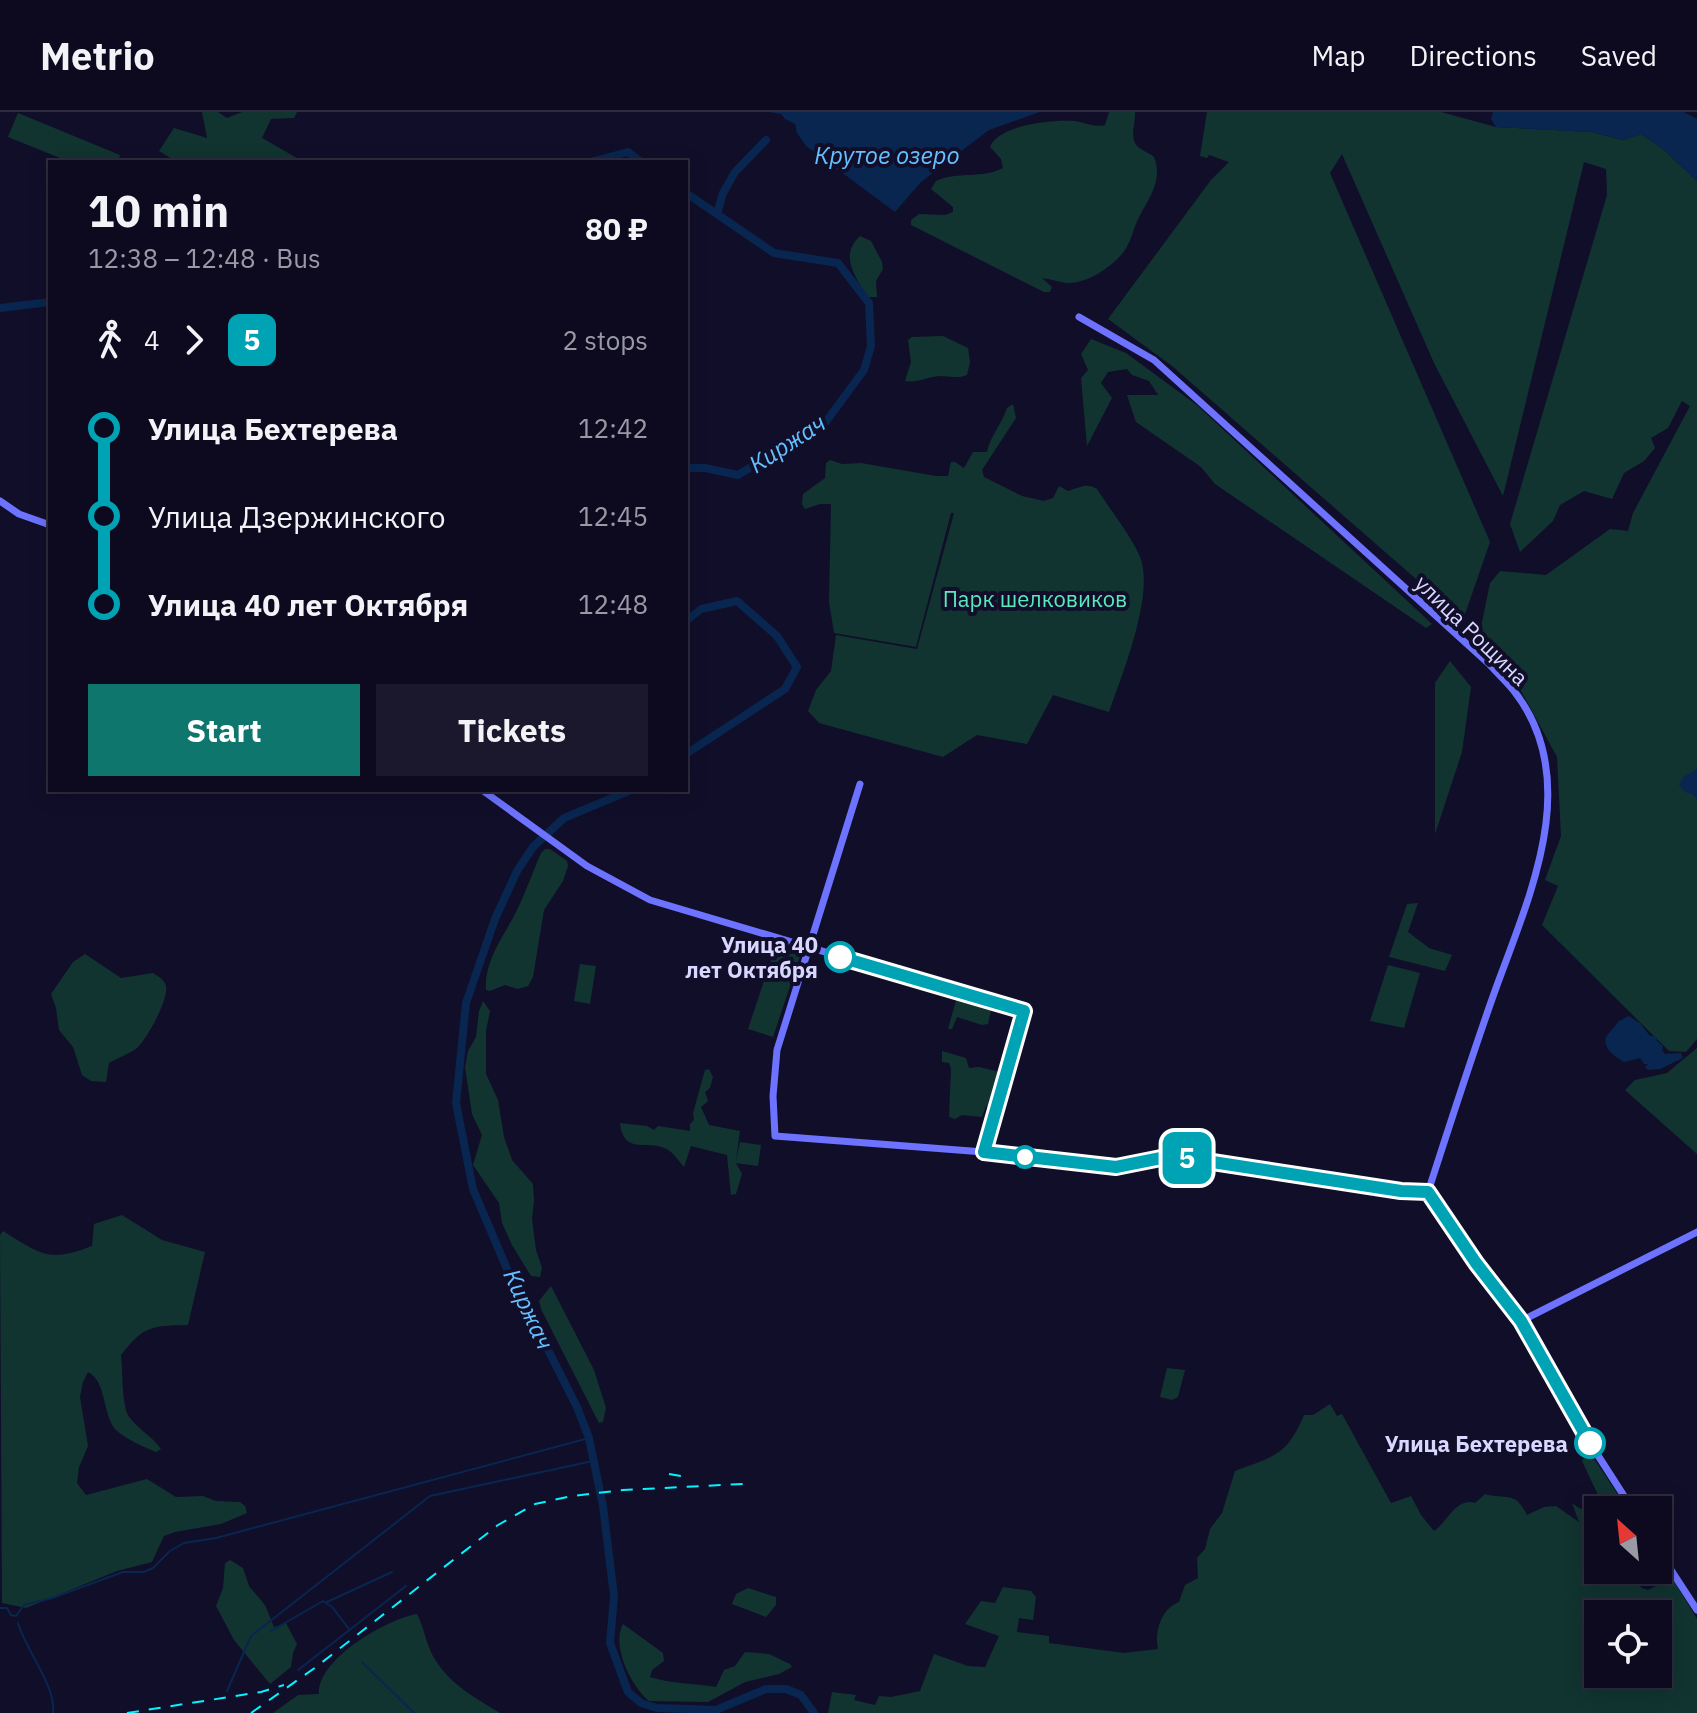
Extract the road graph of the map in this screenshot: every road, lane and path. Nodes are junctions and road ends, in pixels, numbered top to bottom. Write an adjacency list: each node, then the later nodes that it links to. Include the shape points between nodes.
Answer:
1 (1079, 317): 8 (street, улица Рощина, via 1154,360 1178,381 1489,664 1529,716 1545,766 1543,849)
2 (0, 501): 3 (street)
3 (48, 524)
4 (860, 784): 6 (street)
5 (485, 792): 6 (street, via 570,854 650,900)
6 (809, 949): 7 (street, via 1024,1011); 7 (street, via 777,1050 775,1136)
7 (984, 1152): 8 (street, via 1116,1167 1180,1157)
8 (1428, 1192): 10 (street)
9 (1697, 1232): 10 (street)
10 (1521, 1321): 11 (street)
11 (1624, 1496)
12 (1672, 1572): 13 (street)
13 (1697, 1610)

